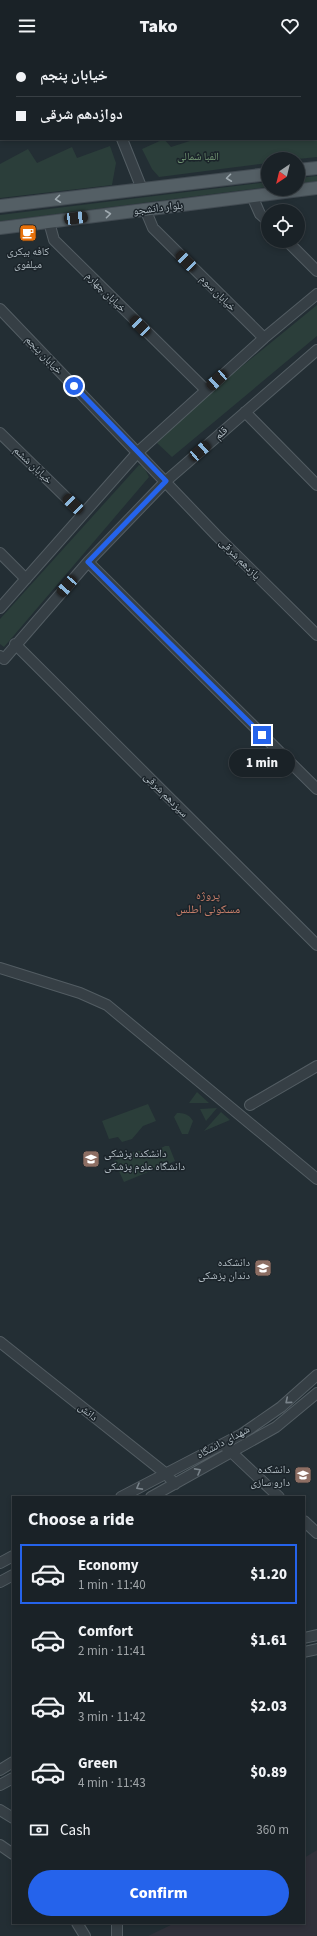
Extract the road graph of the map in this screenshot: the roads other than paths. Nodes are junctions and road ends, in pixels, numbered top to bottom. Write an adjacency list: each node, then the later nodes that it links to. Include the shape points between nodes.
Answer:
1 (122, 140): 6 (street)
2 (317, 168): 3 (main road)
3 (305, 169)
4 (261, 175): 6 (main road, بلوار دانشجو, one-way to 6)
5 (317, 188): 7 (main road, بلوار دانشجو)
6 (142, 189): 8 (main road, بلوار دانشجو, one-way to 8)
7 (252, 196): 9 (main road, بلوار دانشجو); 10 (street)
8 (0, 206)
9 (145, 209): 11 (main road, بلوار دانشجو, one-way to 9); 17 (street, خیابان سوم, via 153,228)
10 (261, 215)
11 (49, 222): 12 (main road, بلوار دانشجو); 19 (street, خیابان چهارم, via 54,240)
12 (0, 228)
13 (294, 248): 14 (street)
14 (317, 271)
15 (317, 294): 17 (street)
16 (0, 309): 22 (street, خیابان پنجم)
17 (264, 338): 19 (street)
18 (317, 350): 20 (street, قلم)
19 (206, 390): 22 (street)
20 (245, 412): 23 (street, قلم); 24 (street)
21 (0, 433): 25 (street, خیابان ششم)
22 (138, 452): 23 (street, خیابان پنجم); 25 (street)
23 (166, 481): 27 (street, قلم); 30 (street, یازدهم شرقی, via 217,536)
24 (317, 485)
25 (83, 514): 28 (street)
26 (0, 553): 28 (street)
27 (88, 562): 31 (street, قلم); 33 (street)
28 (26, 579): 29 (street)
29 (0, 608)
30 (317, 635)
31 (15, 644): 32 (street, قلم, via 4,659); 34 (street, سیزدهم شرقی)
32 (0, 656)
33 (317, 789)
34 (317, 945)
35 (0, 968): 38 (street, via 80,993 107,1005)
36 (317, 1066): 37 (street)
37 (250, 1105)
38 (317, 1179)
39 (0, 1342): 44 (street, دانش)
40 (317, 1375): 42 (street, شهدای دانشگاه, one-way to 42, via 281,1407 242,1434)
41 (317, 1393): 43 (street, شهدای دانشگاه, via 276,1427)
42 (223, 1443): 43 (street); 44 (street, شهدای دانشگاه)
43 (231, 1452): 45 (street, شهدای دانشگاه, one-way to 43); 48 (street)
44 (165, 1473): 45 (street, دانش); 46 (street, شهدای دانشگاه, one-way to 46)
45 (175, 1484): 47 (street, شهدای دانشگاه)
46 (123, 1496)
47 (154, 1496)
48 (278, 1496)
49 (305, 1522): 50 (street)
50 (317, 1533)
51 (12, 1557): 52 (street)
52 (0, 1563)
53 (12, 1576): 54 (street)
54 (0, 1582)
55 (317, 1634): 56 (street)
56 (305, 1638)
57 (317, 1649): 58 (street)
58 (305, 1652)
59 (12, 1763): 60 (street)
60 (0, 1770)
61 (12, 1779): 62 (street)
62 (0, 1785)
63 (0, 1810): 64 (street)
64 (12, 1817)
65 (0, 1845): 66 (street)
66 (12, 1853)
67 (78, 1924): 69 (street)
68 (117, 1924): 70 (street)
69 (86, 1936)
70 (117, 1936)

